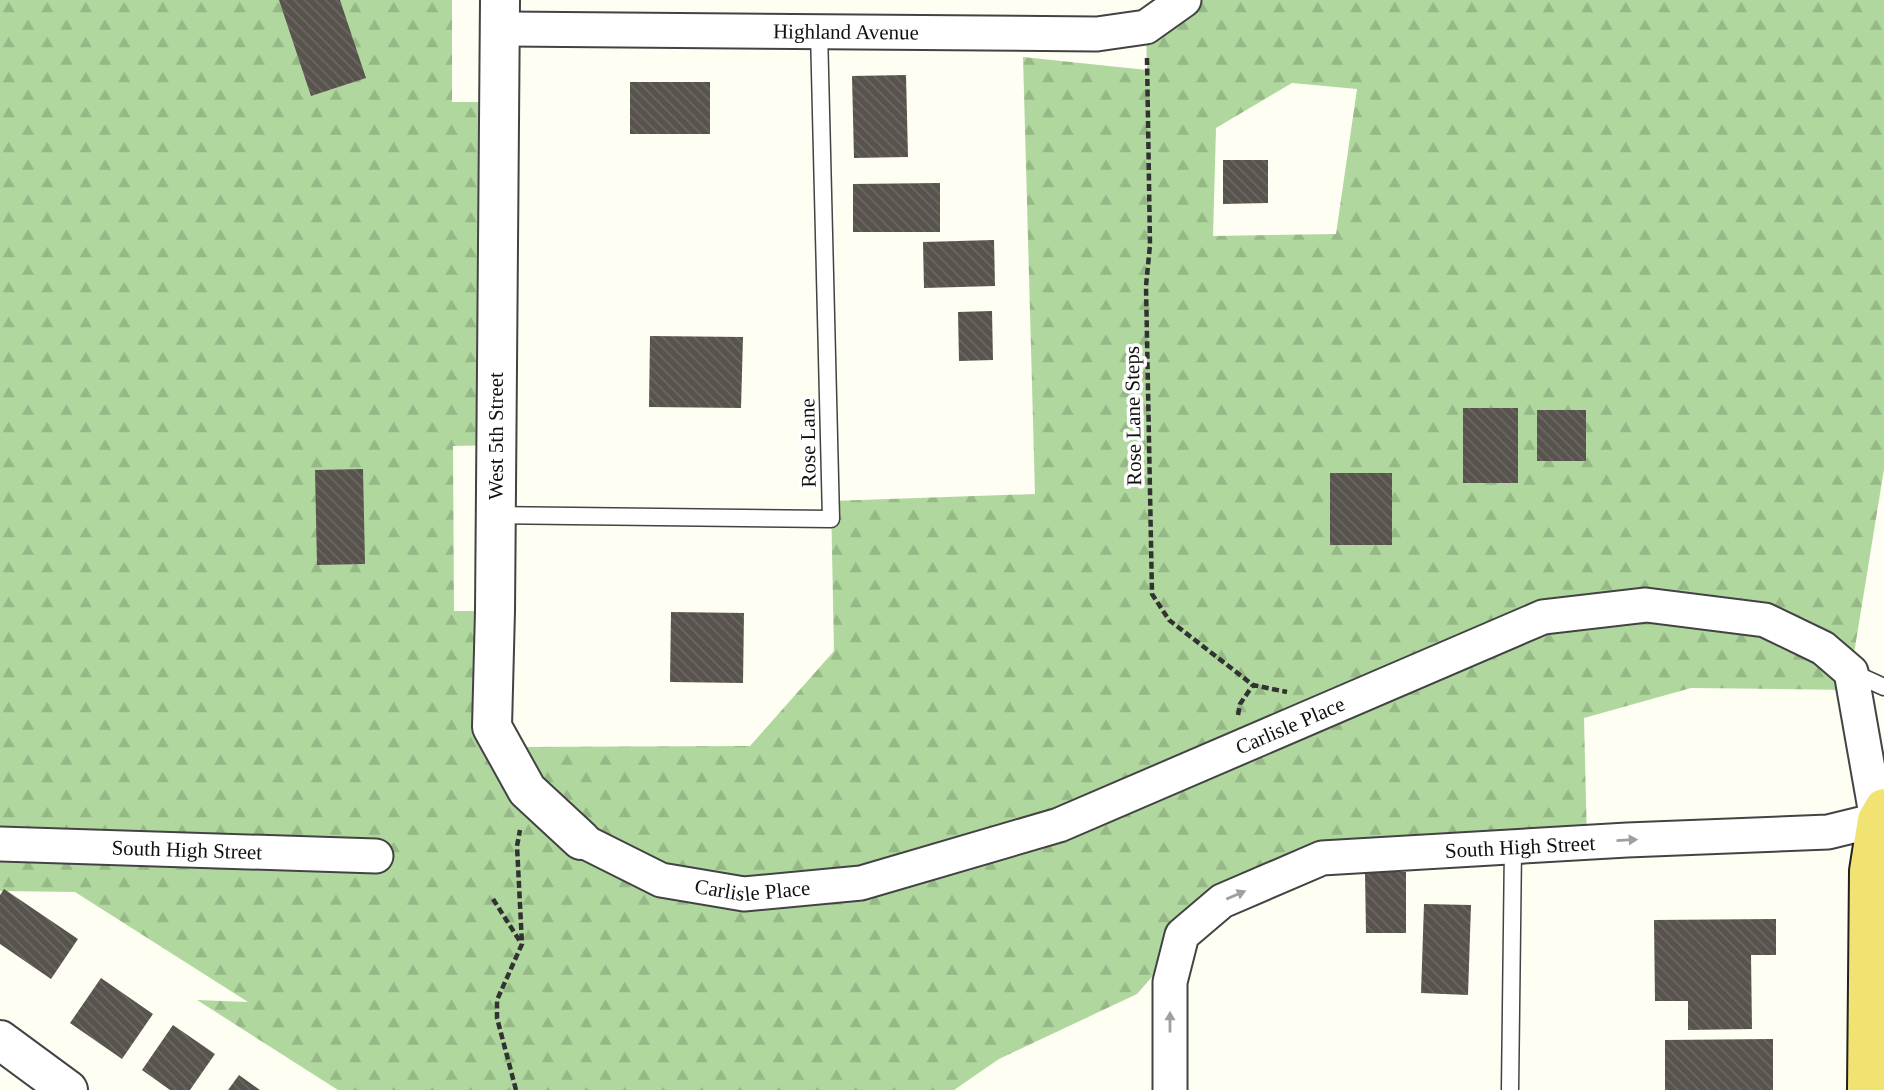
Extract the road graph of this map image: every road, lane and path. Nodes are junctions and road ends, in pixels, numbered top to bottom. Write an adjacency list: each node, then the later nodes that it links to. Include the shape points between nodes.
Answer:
1 (1178, 2): 3 (street, Highland Avenue)
2 (500, 14): 4 (street, Highland Avenue); 5 (street, West 5th Street)
3 (1146, 27): 4 (street, Highland Avenue, via 1097,34); 8 (path, Rose Lane Steps, via 1152,594 1169,620 1253,685 1290,692)
4 (819, 31): 5 (lane, Rose Lane, via 831,519)
5 (495, 515): 9 (street, West 5th Street, via 492,727)
6 (1851, 672): 7 (lane); 8 (street, Carlisle Place, via 1823,648 1765,620 1646,605 1543,617); 10 (street)
7 (1884, 687)
8 (1320, 713): 11 (street, Carlisle Place, via 1059,825 861,883 744,894 661,880)
9 (527, 790): 11 (street, West 5th Street); 16 (path, via 517,846)
10 (1882, 816): 13 (street, South High Street, one-way to 10, via 1828,832); 17 (main road, via 1869,871)
11 (581, 840)
12 (0, 844): 14 (street, South High Street)
13 (1513, 847): 21 (street, South High Street, one-way to 13, via 1170,982 1182,935 1222,901 1322,858); 22 (lane)
14 (376, 856)
15 (493, 899): 16 (path)
16 (522, 944): 20 (path, via 497,1000 497,1018)
17 (1876, 1035): 23 (main road)
18 (0, 1040): 19 (street)
19 (68, 1090)
20 (516, 1090)
21 (1170, 1090)
22 (1510, 1090)
23 (1867, 1090)

